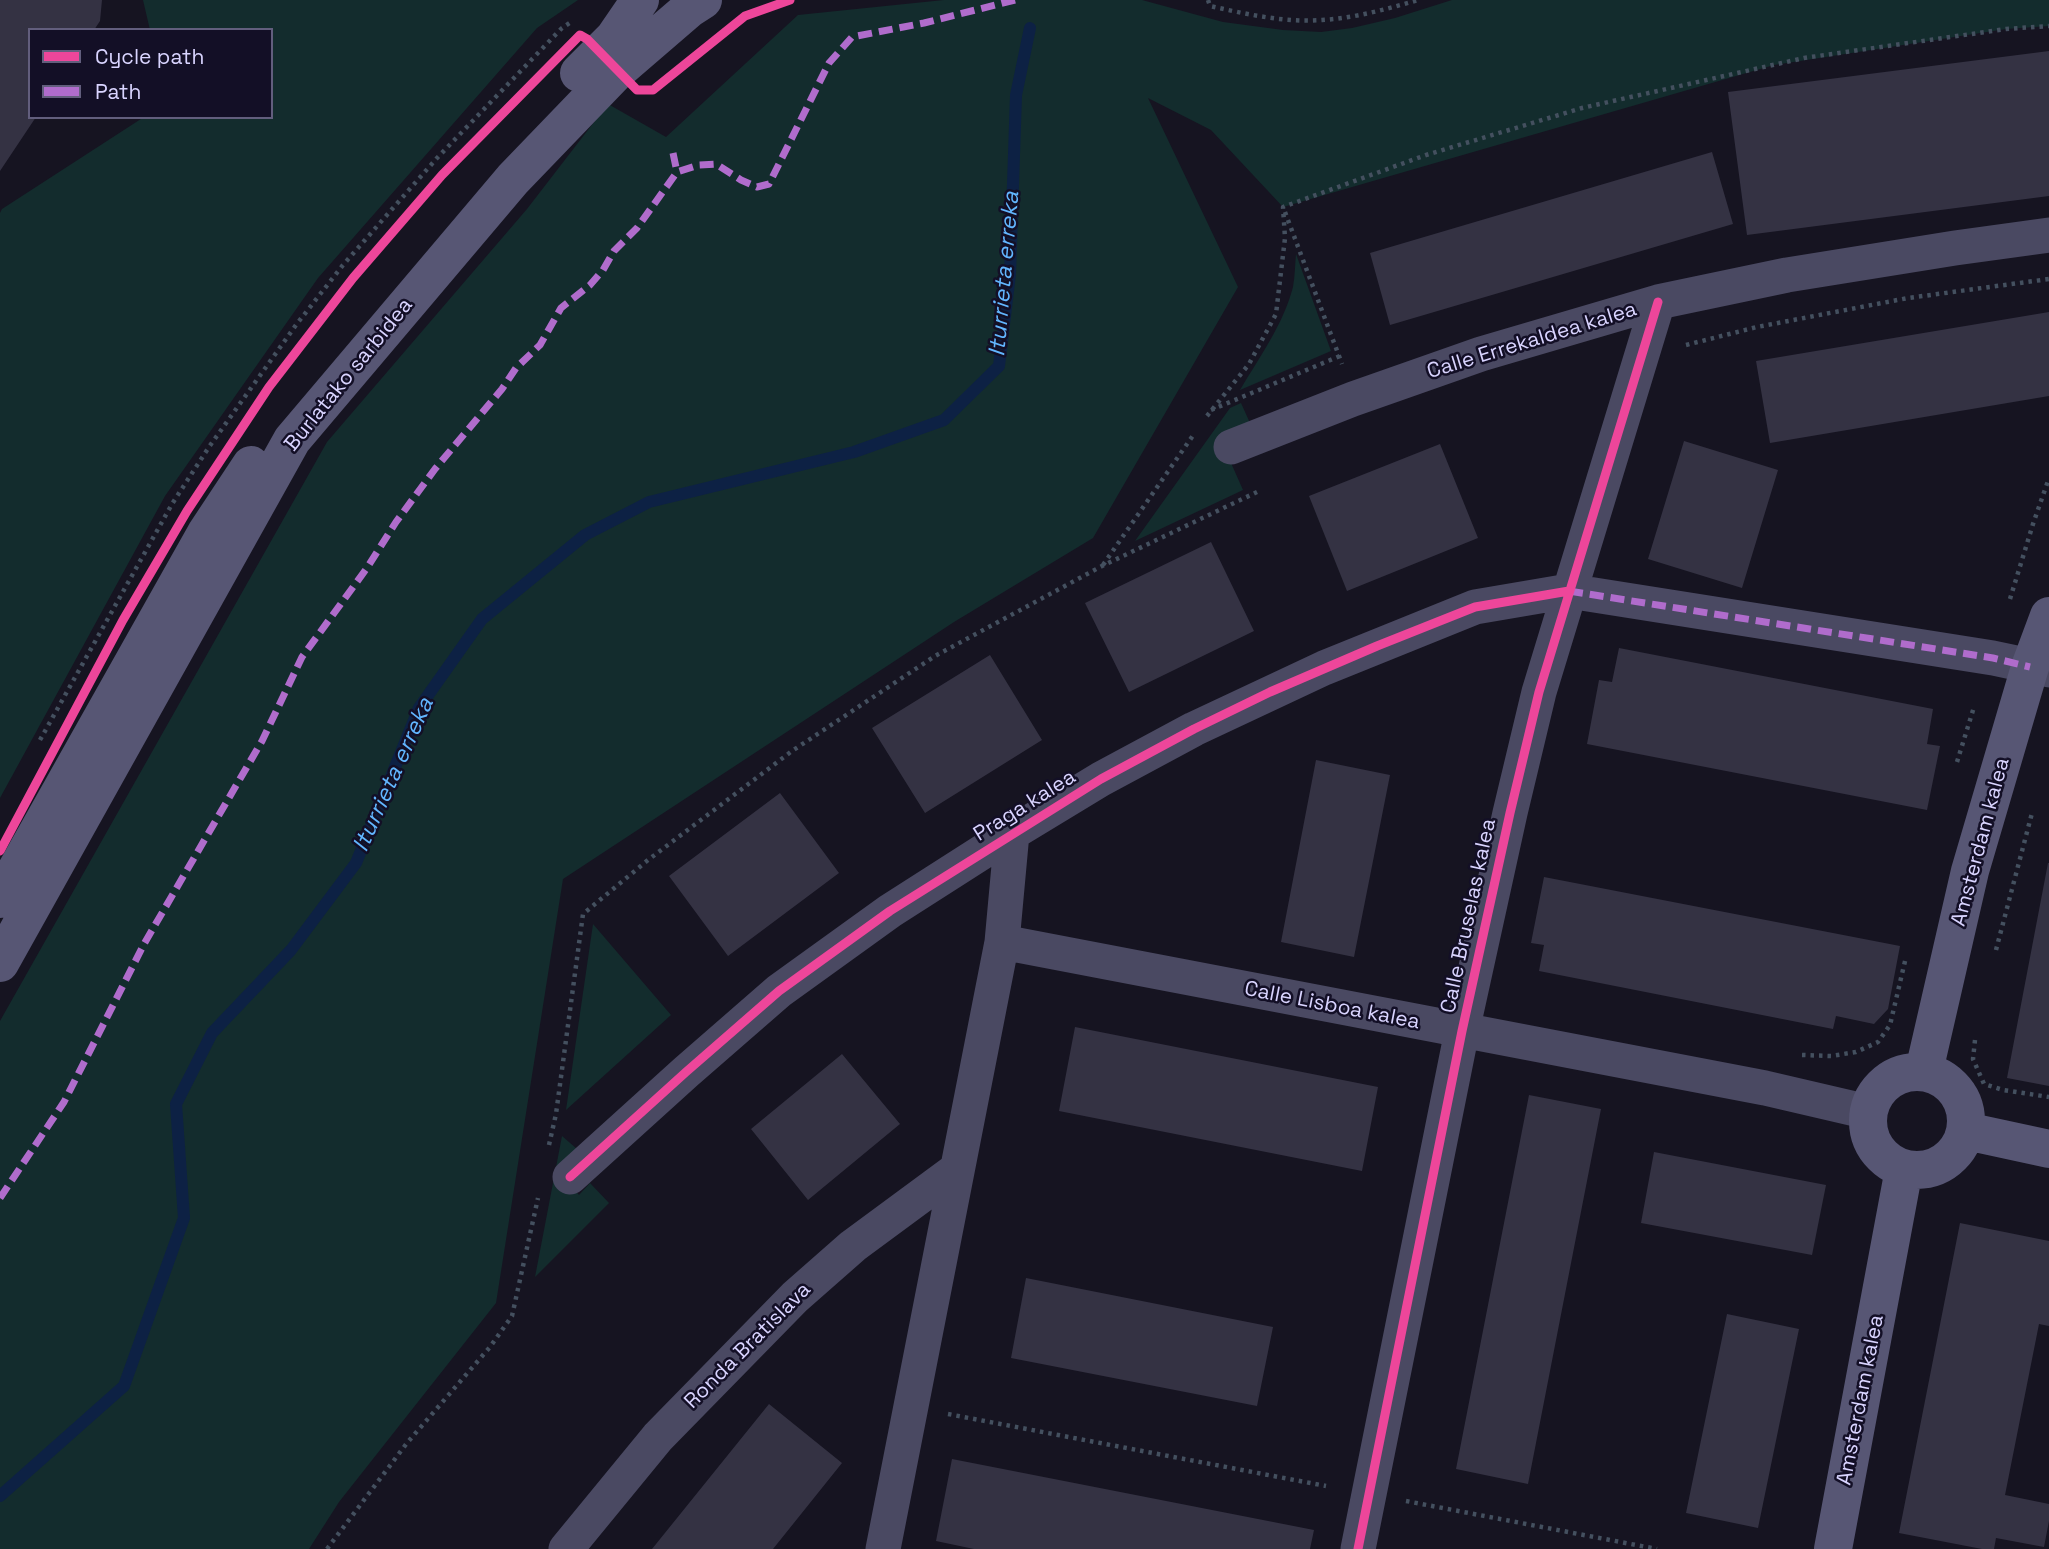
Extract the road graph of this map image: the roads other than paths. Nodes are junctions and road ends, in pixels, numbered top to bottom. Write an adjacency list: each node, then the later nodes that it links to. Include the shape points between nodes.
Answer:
1 (640, 0): 10 (main road, Burlatako sarbidea, via 614,38 442,223 279,421 206,533)
2 (703, 0): 12 (main road, Burlatako sarbidea, via 617,71 513,179 292,440)
3 (2049, 235): 4 (street, Calle Errekaldea kalea, via 1787,275)
4 (1658, 302): 5 (street, Calle Errekaldea kalea, via 1481,354); 6 (street, Calle Bruselas kalea)
5 (1231, 447)
6 (1569, 591): 8 (street, Praga kalea); 9 (street, Praga kalea, via 1475,607 1324,668 1194,729); 13 (street, Calle Bruselas kalea, via 1539,692)
7 (2049, 616): 8 (main road, Amsterdam kalea)
8 (2040, 668): 14 (main road, Amsterdam kalea, via 1970,871)
9 (1012, 833): 11 (street); 18 (street, Praga kalea, via 890,911 779,991 686,1072)
10 (0, 899)
11 (1002, 942): 13 (street, Calle Lisboa kalea); 20 (street)
12 (0, 962)
13 (1462, 1031): 15 (street, Calle Lisboa kalea); 23 (street, Calle Bruselas kalea)
14 (1924, 1071): 15 (main road, via 1905,1072 1888,1080 1875,1094); 16 (main road, via 1944,1078 1958,1092 1966,1111)
15 (1868, 1112): 19 (main road, via 1868,1131 1875,1147)
16 (1966, 1131): 17 (main road); 19 (main road, via 1958,1150 1942,1163 1924,1170)
17 (2049, 1149)
18 (558, 1166)
19 (1904, 1168): 24 (main road, Amsterdam kalea)
20 (957, 1170): 21 (street, Ronda Bratislava, via 853,1246 795,1297 658,1437); 22 (street)
21 (566, 1549)
22 (883, 1549)
23 (1358, 1549)
24 (1833, 1549)

